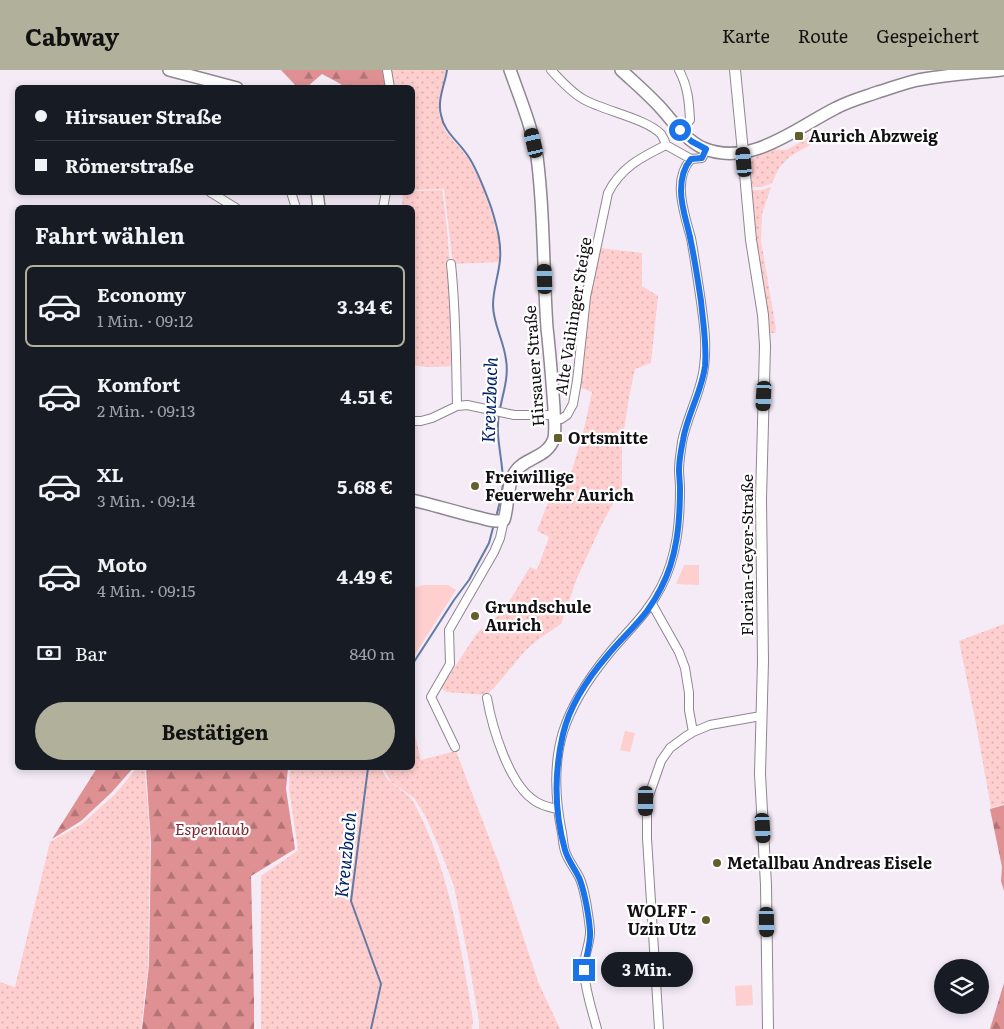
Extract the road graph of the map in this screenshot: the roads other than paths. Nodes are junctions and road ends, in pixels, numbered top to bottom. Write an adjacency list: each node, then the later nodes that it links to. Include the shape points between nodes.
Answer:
1 (169, 70): 9 (main road)
2 (386, 70): 10 (street)
3 (510, 70): 20 (main road, Hirsauer Straße, via 537,157)
4 (551, 70): 12 (street, via 581,98 650,126 662,135)
5 (621, 70): 11 (main road)
6 (679, 70): 11 (street, via 689,100 690,120)
7 (734, 70): 14 (street, Florian-Geyer-Straße)
8 (1001, 70): 14 (main road, via 917,81 880,92 837,107 768,145)
9 (226, 85)
10 (389, 85)
11 (680, 130): 13 (main road)
12 (666, 144): 15 (street); 20 (street, Alte Vaihinger Steige, via 625,171 608,193 586,297 573,404 567,415 561,419)
13 (706, 149): 14 (main road, via 724,153); 15 (street, via 702,158)
14 (744, 152): 26 (street, Florian-Geyer-Straße, via 751,240 765,346)
15 (691, 159): 24 (street, via 682,176 681,191 697,272 705,335 704,367 682,443 674,551)
16 (215, 195): 17 (street)
17 (231, 205)
18 (451, 264): 19 (street)
19 (457, 406): 20 (street, via 467,405 505,414); 21 (street, via 432,418)
20 (554, 417): 23 (main road, Hirsauer Straße, via 554,438 542,454 515,473 509,488 508,505)
21 (415, 421)
22 (415, 501): 23 (main road)
23 (499, 521): 28 (street, via 500,538 494,552 449,630 450,664 431,697)
24 (652, 604): 27 (street, via 685,668); 29 (street, via 607,656 579,695 563,732 559,752)
25 (486, 698): 29 (street, via 499,745 521,787 534,801)
26 (761, 716): 27 (street, via 710,725); 32 (street, Florian-Geyer-Straße)
27 (693, 732): 31 (street, via 670,748 646,801)
28 (455, 747)
29 (557, 808): 30 (street, via 565,851 580,879 584,895 590,931 584,970)
30 (597, 1029)
31 (659, 1029)
32 (768, 1029)

